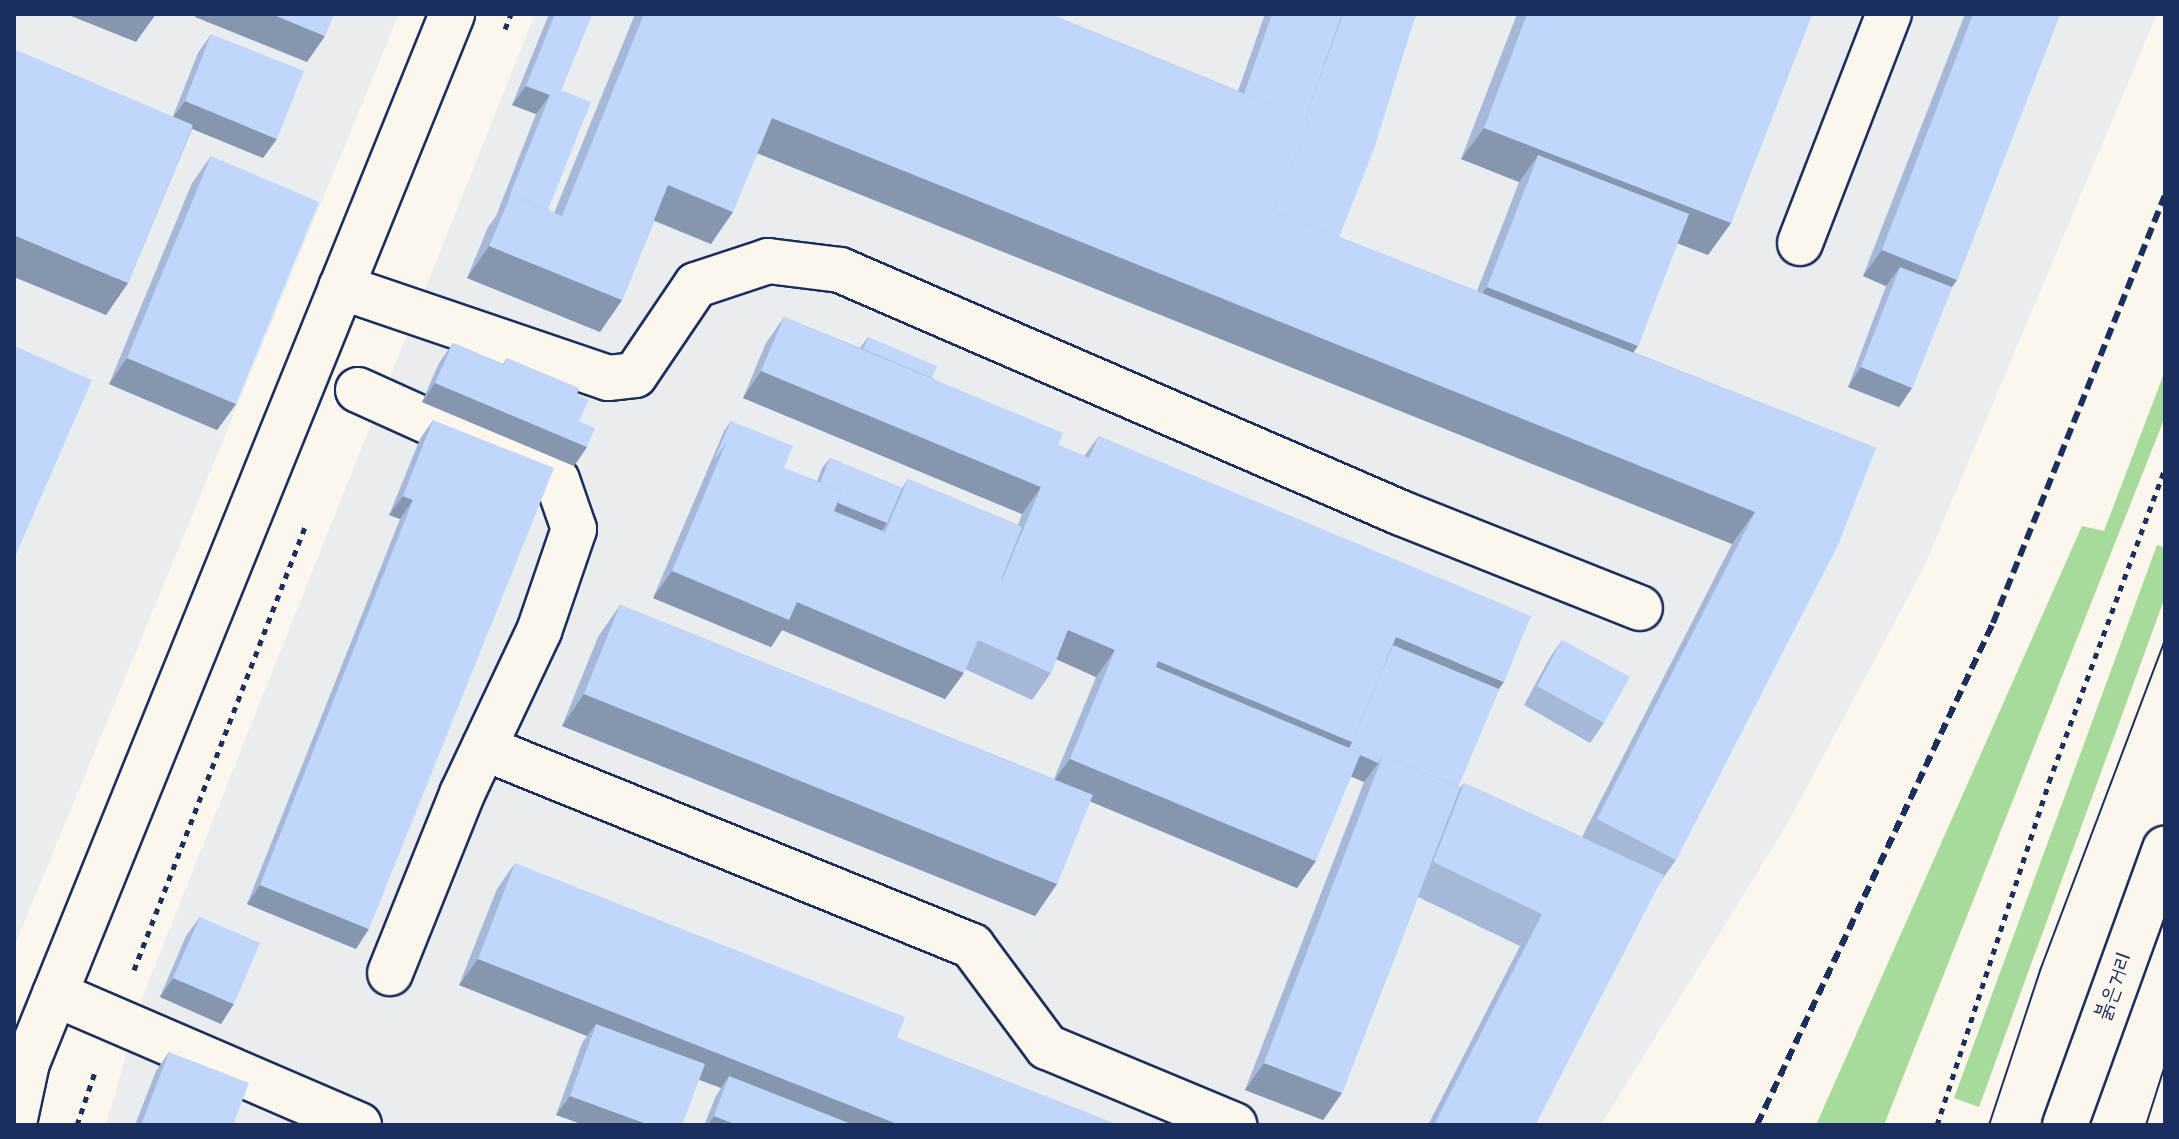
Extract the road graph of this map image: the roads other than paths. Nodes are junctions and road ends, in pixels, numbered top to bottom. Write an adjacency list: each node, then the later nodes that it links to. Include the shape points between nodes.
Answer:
1 (452, 14): 4 (street)
2 (1889, 14): 3 (street)
3 (1800, 243)
4 (341, 287): 6 (street, via 608,378 635,375 696,285 768,261 840,270 1401,513); 10 (street)
5 (358, 390): 7 (street, via 557,480 574,529 539,631)
6 (1640, 608)
7 (484, 748): 9 (street); 14 (street, via 972,946 1047,1047)
8 (2165, 849): 15 (street, 붉은거리)
9 (390, 973)
10 (55, 994): 11 (street); 13 (street)
11 (20, 1060): 12 (street)
12 (14, 1123)
13 (359, 1125)
14 (1234, 1125)
15 (2065, 1125)

